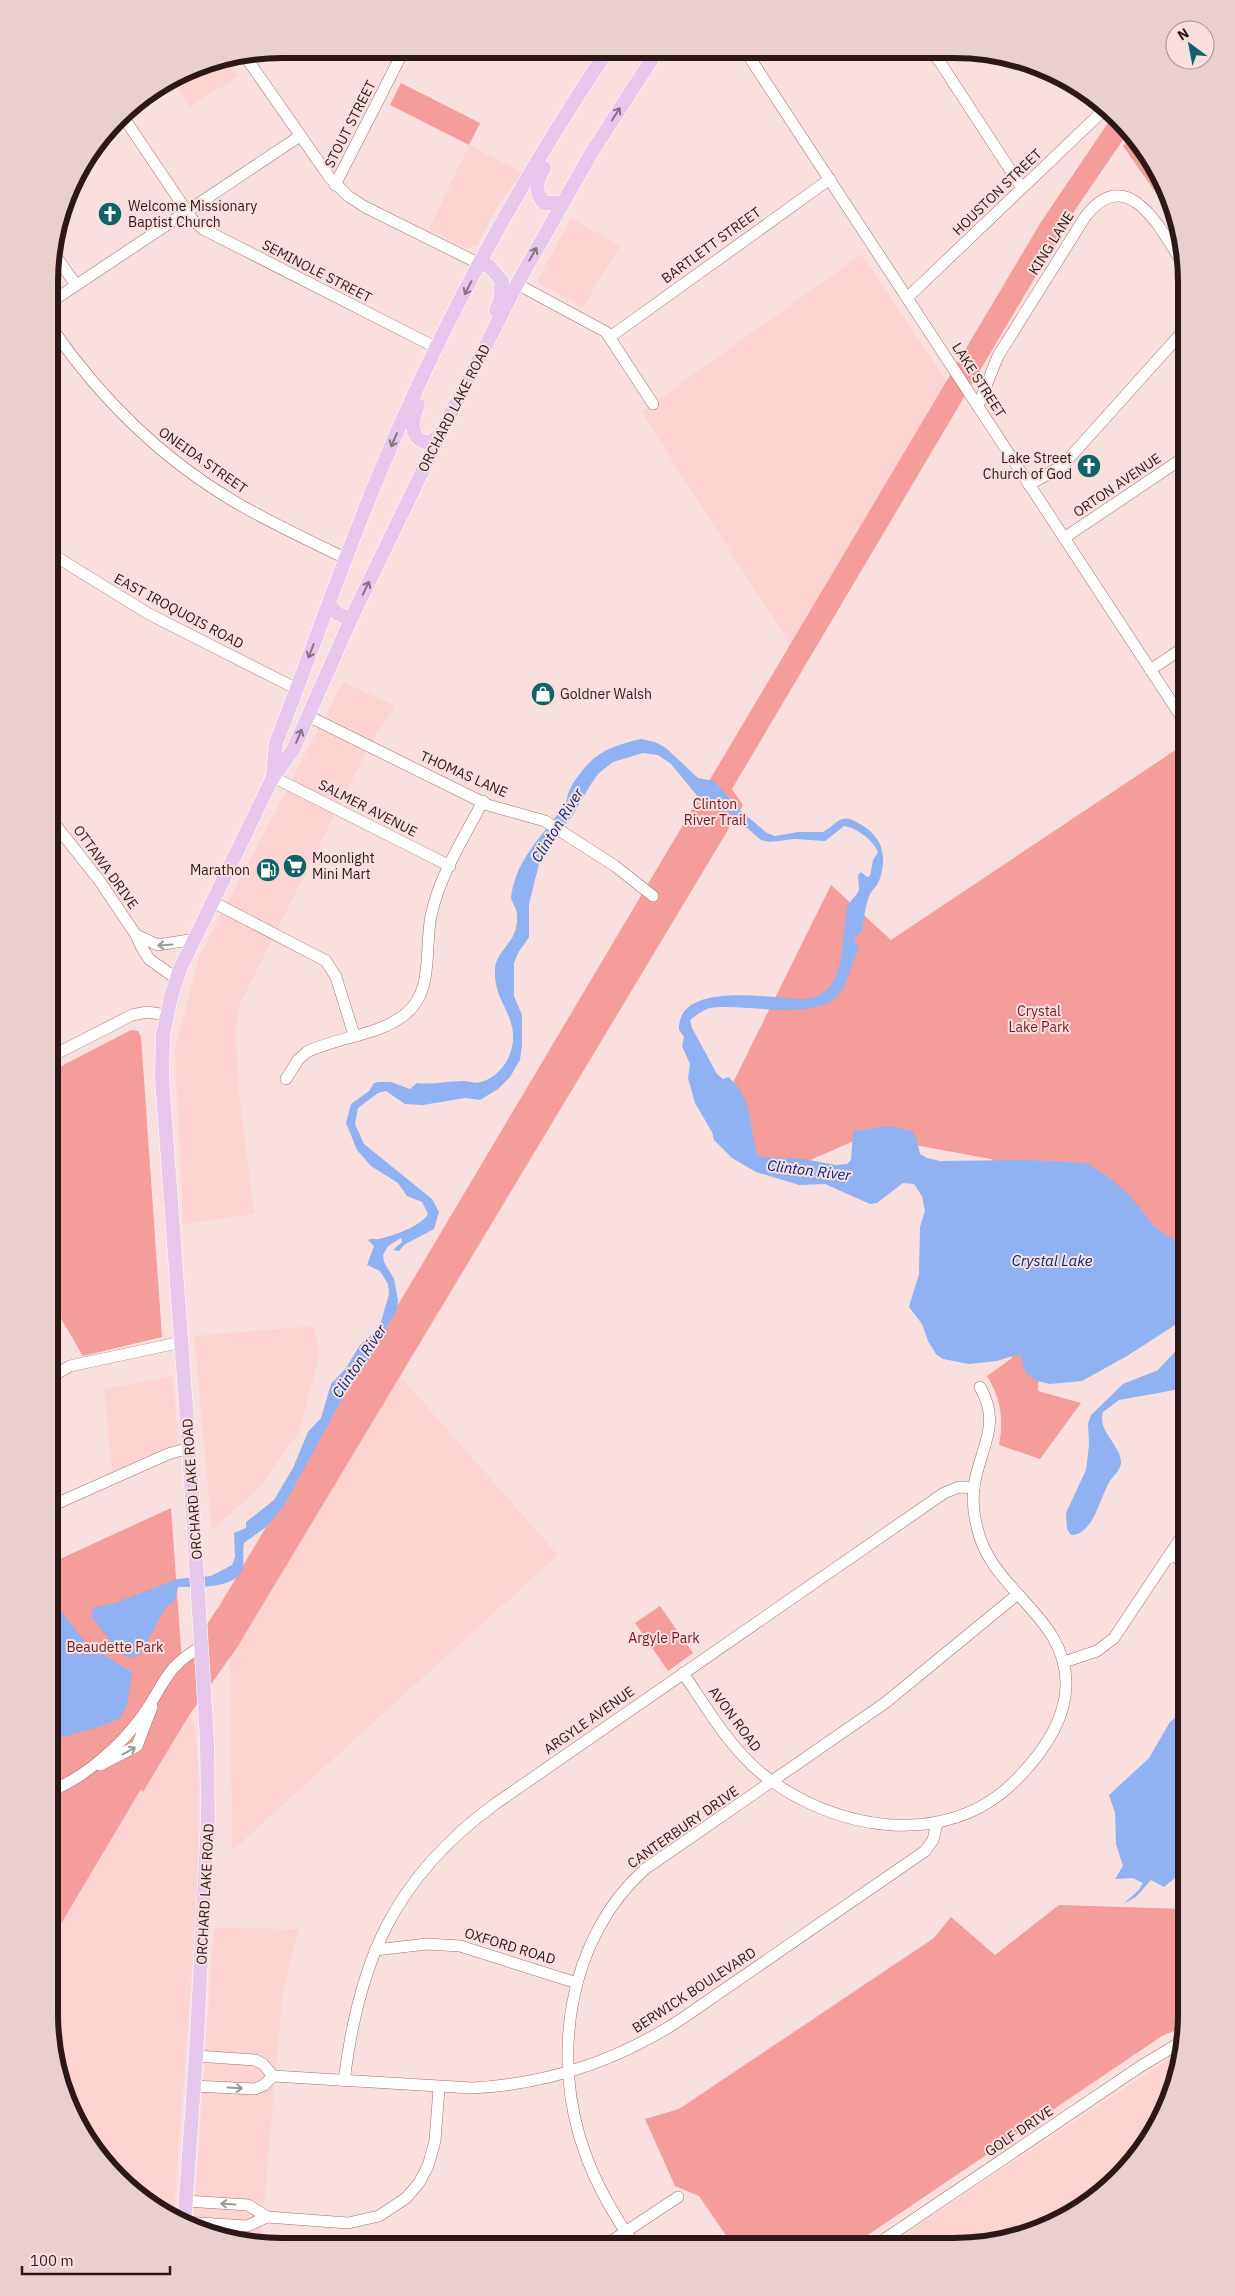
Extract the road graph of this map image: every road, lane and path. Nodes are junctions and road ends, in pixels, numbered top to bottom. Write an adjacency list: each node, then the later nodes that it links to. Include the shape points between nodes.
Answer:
1 (400, 58): 12 (street, STOUT STREET)
2 (602, 58): 7 (main road, ORCHARD LAKE ROAD)
3 (653, 58): 14 (main road, ORCHARD LAKE ROAD, one-way to 3)
4 (750, 58): 11 (street, LAKE STREET)
5 (940, 58): 13 (street)
6 (247, 60): 10 (street)
7 (598, 65): 14 (main road, via 597,82 538,178 536,189 544,203); 18 (main road, ORCHARD LAKE ROAD, via 554,134)
8 (1101, 113): 13 (street, HOUSTON STREET)
9 (126, 121): 15 (street, SEMINOLE STREET)
10 (300, 136): 12 (street); 15 (street)
11 (830, 178): 22 (street, LAKE STREET); 24 (street, BARTLETT STREET)
12 (335, 185): 18 (street, via 365,207)
13 (1022, 188): 22 (street, HOUSTON STREET)
14 (562, 203): 19 (main road, ORCHARD LAKE ROAD, one-way to 14)
15 (187, 212): 20 (street); 26 (street, SEMINOLE STREET, via 202,230)
16 (1176, 253): 29 (street, KING LANE, via 1151,215 1138,202 1117,197 1097,204 1085,217 1002,350)
17 (59, 259): 20 (street)
18 (480, 264): 26 (main road, ORCHARD LAKE ROAD, one-way to 26); 28 (main road, via 496,271 502,282 500,302 454,393)
19 (517, 284): 24 (street, via 597,326); 28 (main road, ORCHARD LAKE ROAD)
20 (76, 285): 21 (street)
21 (58, 297)
22 (907, 298): 29 (street, LAKE STREET)
23 (58, 336): 35 (street, ONEIDA STREET, via 105,397 170,457 237,503)
24 (610, 337): 27 (street)
25 (1178, 337): 32 (street, via 1063,465)
26 (437, 348): 30 (main road, via 440,360 412,421 413,430 421,442 428,443); 35 (main road, ORCHARD LAKE ROAD, one-way to 35, via 390,450)
27 (653, 404)
28 (454, 406): 30 (main road, ORCHARD LAKE ROAD)
29 (978, 406): 32 (street, LAKE STREET)
30 (440, 434): 37 (main road, ORCHARD LAKE ROAD, one-way to 30)
31 (1178, 461): 33 (street, ORTON AVENUE)
32 (1030, 485): 33 (street, LAKE STREET)
33 (1064, 538): 39 (street, LAKE STREET)
34 (58, 558): 40 (street, EAST IROQUOIS ROAD, via 149,614)
35 (347, 559): 36 (main road, ORCHARD LAKE ROAD)
36 (328, 605): 37 (main road); 40 (main road, ORCHARD LAKE ROAD, one-way to 40)
37 (351, 619): 42 (main road, ORCHARD LAKE ROAD)
38 (1178, 651): 39 (street)
39 (1150, 670): 41 (street, LAKE STREET)
40 (297, 689): 43 (main road, ORCHARD LAKE ROAD, via 276,743)
41 (1178, 712)
42 (308, 716): 43 (main road, ORCHARD LAKE ROAD, one-way to 42, via 294,750); 44 (street, THOMAS LANE)
43 (273, 777): 46 (street, SALMER AVENUE); 48 (main road, ORCHARD LAKE ROAD)
44 (483, 801): 46 (street); 47 (street, THOMAS LANE, via 545,821 565,832)
45 (58, 828): 49 (street, OTTAWA DRIVE)
46 (450, 866): 53 (street, via 431,916 426,976 419,998 395,1021)
47 (653, 896)
48 (213, 902): 50 (main road, ORCHARD LAKE ROAD); 53 (street, via 326,961 336,977)
49 (136, 935): 50 (street, OTTAWA DRIVE, one-way to 49, via 158,946); 51 (street, OTTAWA DRIVE, via 152,962)
50 (195, 938): 51 (main road, ORCHARD LAKE ROAD)
51 (177, 979): 52 (main road, ORCHARD LAKE ROAD)
52 (167, 1015): 54 (street, via 147,1012 132,1015); 56 (main road, ORCHARD LAKE ROAD, via 161,1057)
53 (354, 1035): 55 (street, via 307,1052)
54 (58, 1052)
55 (286, 1079)
56 (182, 1342): 57 (street, via 70,1366); 59 (main road, ORCHARD LAKE ROAD)
57 (58, 1373)
58 (980, 1387): 60 (street, via 988,1403 990,1428)
59 (189, 1448): 61 (street, via 168,1454); 66 (main road, ORCHARD LAKE ROAD)
60 (974, 1488): 65 (street, via 975,1516 982,1544 993,1564); 68 (street, ARGYLE AVENUE, via 960,1487 944,1493)
61 (58, 1503)
62 (1178, 1542): 64 (street)
63 (1178, 1556): 64 (street)
64 (1167, 1558): 67 (street, via 1114,1638 1097,1651)
65 (1018, 1594): 67 (street, via 1050,1630); 69 (street, CANTERBURY DRIVE, via 898,1694)
66 (201, 1647): 70 (street, via 177,1663 128,1734 85,1772); 75 (main road, ORCHARD LAKE ROAD, via 209,1829)
67 (1064, 1662): 71 (street, AVON ROAD, via 1065,1694 1060,1716 1029,1766 1013,1784 985,1804 957,1818)
68 (684, 1673): 69 (street, AVON ROAD, via 735,1746); 72 (street, ARGYLE AVENUE, via 495,1804 457,1835 412,1886 390,1919)
69 (773, 1782): 71 (street, AVON ROAD, via 812,1805 846,1818 888,1824); 73 (street, CANTERBURY DRIVE, via 659,1860 628,1886 600,1923)
70 (58, 1787)
71 (937, 1823): 76 (street, BERWICK BOULEVARD, via 933,1840 924,1851 680,2020 627,2050)
72 (375, 1950): 73 (street, OXFORD ROAD, via 427,1944 460,1946); 78 (street, ARGYLE AVENUE, via 353,2016)
73 (577, 1983): 76 (street, CANTERBURY DRIVE, via 571,2018)
74 (1176, 2045): 89 (street, GOLF DRIVE)
75 (196, 2056): 77 (street, via 255,2060); 79 (main road, ORCHARD LAKE ROAD)
76 (569, 2073): 80 (street, BERWICK BOULEVARD, via 501,2086); 86 (street, CANTERBURY DRIVE, via 572,2104 584,2152 602,2194)
77 (273, 2076): 78 (street, BERWICK BOULEVARD); 79 (street, one-way to 77, via 255,2089)
78 (344, 2081): 80 (street, BERWICK BOULEVARD)
79 (193, 2086): 82 (main road, ORCHARD LAKE ROAD)
80 (439, 2088): 84 (street, via 431,2158 419,2183 400,2203 379,2216 356,2222)
81 (678, 2198): 86 (street)
82 (186, 2201): 83 (main road, ORCHARD LAKE ROAD); 84 (street, one-way to 82, via 248,2205)
83 (185, 2216)
84 (267, 2217): 85 (street, via 247,2226)
85 (202, 2224)
86 (625, 2232): 87 (street); 88 (street, CANTERBURY DRIVE)
87 (616, 2238)
88 (629, 2238)
89 (886, 2238)

